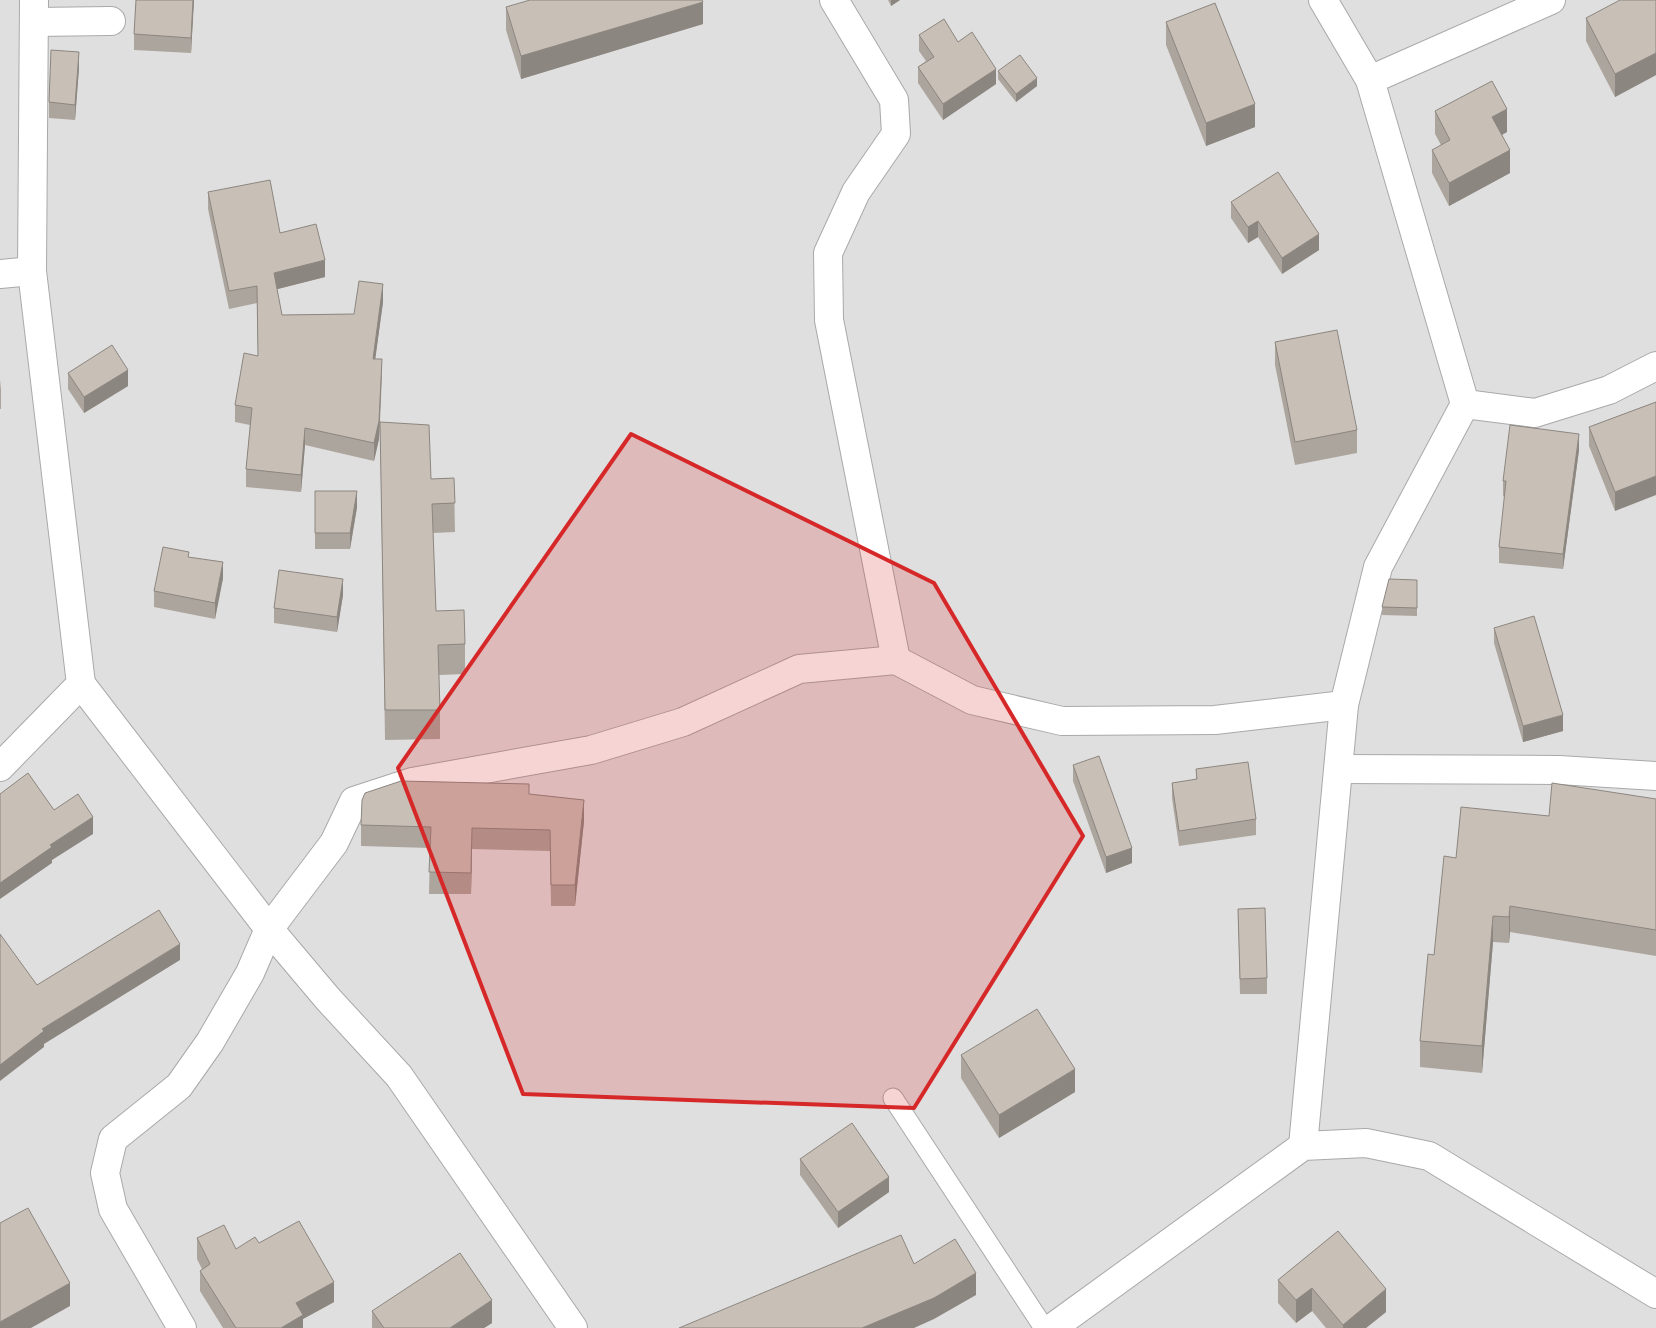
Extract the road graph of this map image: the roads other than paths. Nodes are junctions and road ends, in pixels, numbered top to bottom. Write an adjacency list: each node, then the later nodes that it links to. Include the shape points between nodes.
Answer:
1 (834, 0): 11 (street, via 894,100 896,134 856,192 828,253 829,320)
2 (1323, 0): 6 (street)
3 (1551, 0): 6 (street)
4 (35, 11): 5 (street); 7 (street)
5 (111, 22)
6 (1370, 80): 10 (street)
7 (32, 271): 8 (street); 12 (street)
8 (0, 274)
9 (1656, 366): 10 (street, via 1609,390 1535,413)
10 (1465, 404): 13 (street, via 1378,566)
11 (896, 660): 13 (street, via 972,700 1062,721 1215,720); 17 (street, via 799,669 683,722 591,750 412,782 354,801 334,843)
12 (81, 684): 14 (street); 17 (street)
13 (1344, 705): 15 (street)
14 (0, 767)
15 (1339, 769): 16 (street, via 1559,770); 19 (street)
16 (1656, 776)
17 (269, 929): 21 (street, via 250,973 210,1042 179,1086 113,1139 105,1173 113,1209); 22 (street, via 399,1076)
18 (893, 1098): 23 (lane)
19 (1303, 1146): 20 (street, via 1366,1143 1429,1156); 24 (street)
20 (1656, 1294)
21 (182, 1328)
22 (573, 1328)
23 (1044, 1328)
24 (1052, 1328)

